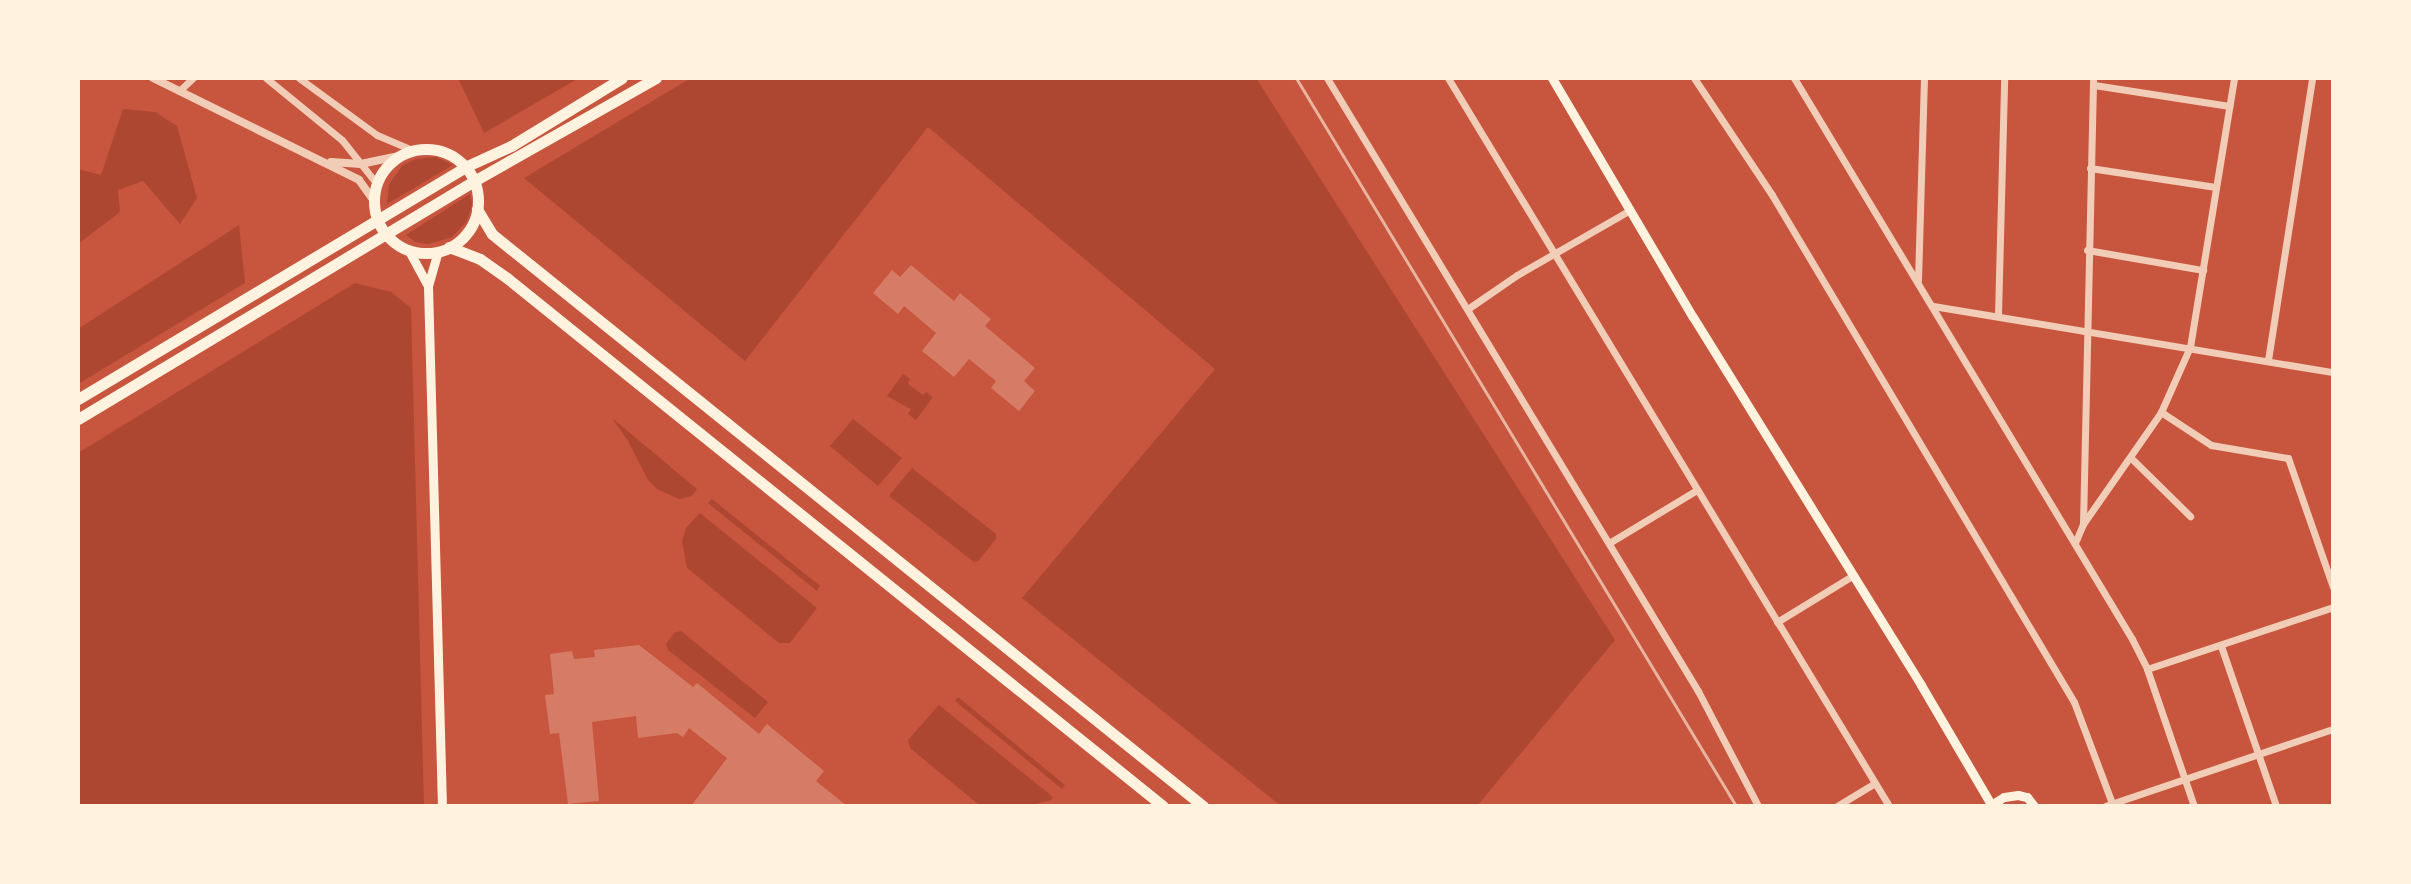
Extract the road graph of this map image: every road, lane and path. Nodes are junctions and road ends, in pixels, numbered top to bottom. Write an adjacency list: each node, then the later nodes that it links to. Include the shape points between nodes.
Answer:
1 (153, 78): 17 (street)
2 (193, 78): 17 (street)
3 (266, 78): 22 (street, via 342,140)
4 (299, 78): 19 (street, via 377,135)
5 (622, 78): 23 (main road, via 511,146)
6 (656, 78): 25 (main road)
7 (1327, 78): 41 (street)
8 (1448, 78): 36 (street)
9 (1552, 78): 30 (main road)
10 (1694, 78): 67 (street, via 1772,195 2074,702)
11 (1794, 78): 38 (street)
12 (1924, 78): 38 (street)
13 (2004, 78): 42 (street)
14 (2234, 78): 18 (street)
15 (2312, 78): 45 (street)
16 (2094, 81): 18 (street); 24 (street)
17 (180, 90): 21 (street)
18 (2229, 106): 27 (street)
19 (412, 150): 20 (main road); 23 (main road, via 441,151)
20 (400, 156): 22 (street); 26 (main road)
21 (326, 162): 22 (street); 28 (street, via 359,180)
22 (361, 164): 26 (street)
23 (465, 167): 25 (main road); 31 (main road)
24 (2090, 168): 27 (street); 35 (street)
25 (474, 181): 29 (main road); 32 (main road)
26 (377, 184): 28 (main road)
27 (2216, 187): 37 (street)
28 (374, 201): 31 (main road)
29 (477, 209): 34 (main road, via 472,225); 70 (main road, via 492,234)
30 (1630, 210): 36 (street); 56 (main road)
31 (378, 219): 32 (main road); 47 (main road)
32 (387, 234): 33 (main road); 49 (main road)
33 (408, 249): 34 (main road); 39 (main road)
34 (444, 249): 39 (main road); 69 (main road, via 480,259 507,278)
35 (2087, 250): 37 (street); 43 (street)
36 (1555, 256): 41 (street); 51 (street)
37 (2203, 270): 44 (street)
38 (1918, 282): 40 (street)
39 (428, 286): 68 (main road)
40 (1933, 306): 42 (street); 55 (street)
41 (1469, 308): 54 (street)
42 (1998, 315): 43 (street)
43 (2086, 330): 44 (street); 53 (street)
44 (2190, 347): 45 (street); 48 (street)
45 (2268, 360): 46 (street)
46 (2333, 372)
47 (78, 399)
48 (2161, 412): 50 (street); 57 (street, via 2211,445 2288,458)
49 (78, 419)
50 (2131, 458): 52 (street); 53 (street)
51 (1697, 490): 54 (street); 59 (street)
52 (2190, 516)
53 (2083, 524): 55 (street)
54 (1609, 543): 71 (street, via 1698,691)
55 (2075, 543): 61 (street)
56 (1852, 576): 59 (street); 66 (main road)
57 (2333, 587)
58 (2333, 607): 60 (street)
59 (1777, 622): 65 (street)
60 (2221, 646): 61 (street); 63 (street)
61 (2147, 669): 64 (street)
62 (2333, 729): 63 (street)
63 (2258, 753): 64 (street); 76 (street)
64 (2185, 781): 67 (street); 75 (street)
65 (1875, 783): 72 (street); 73 (street)
66 (1991, 805): 74 (main road, via 2018,795)
67 (2110, 805)
68 (442, 806)
69 (1163, 806)
70 (1203, 806)
71 (1758, 806)
72 (1837, 806)
73 (1889, 806)
74 (2034, 806)
75 (2194, 806)
76 (2276, 806)

